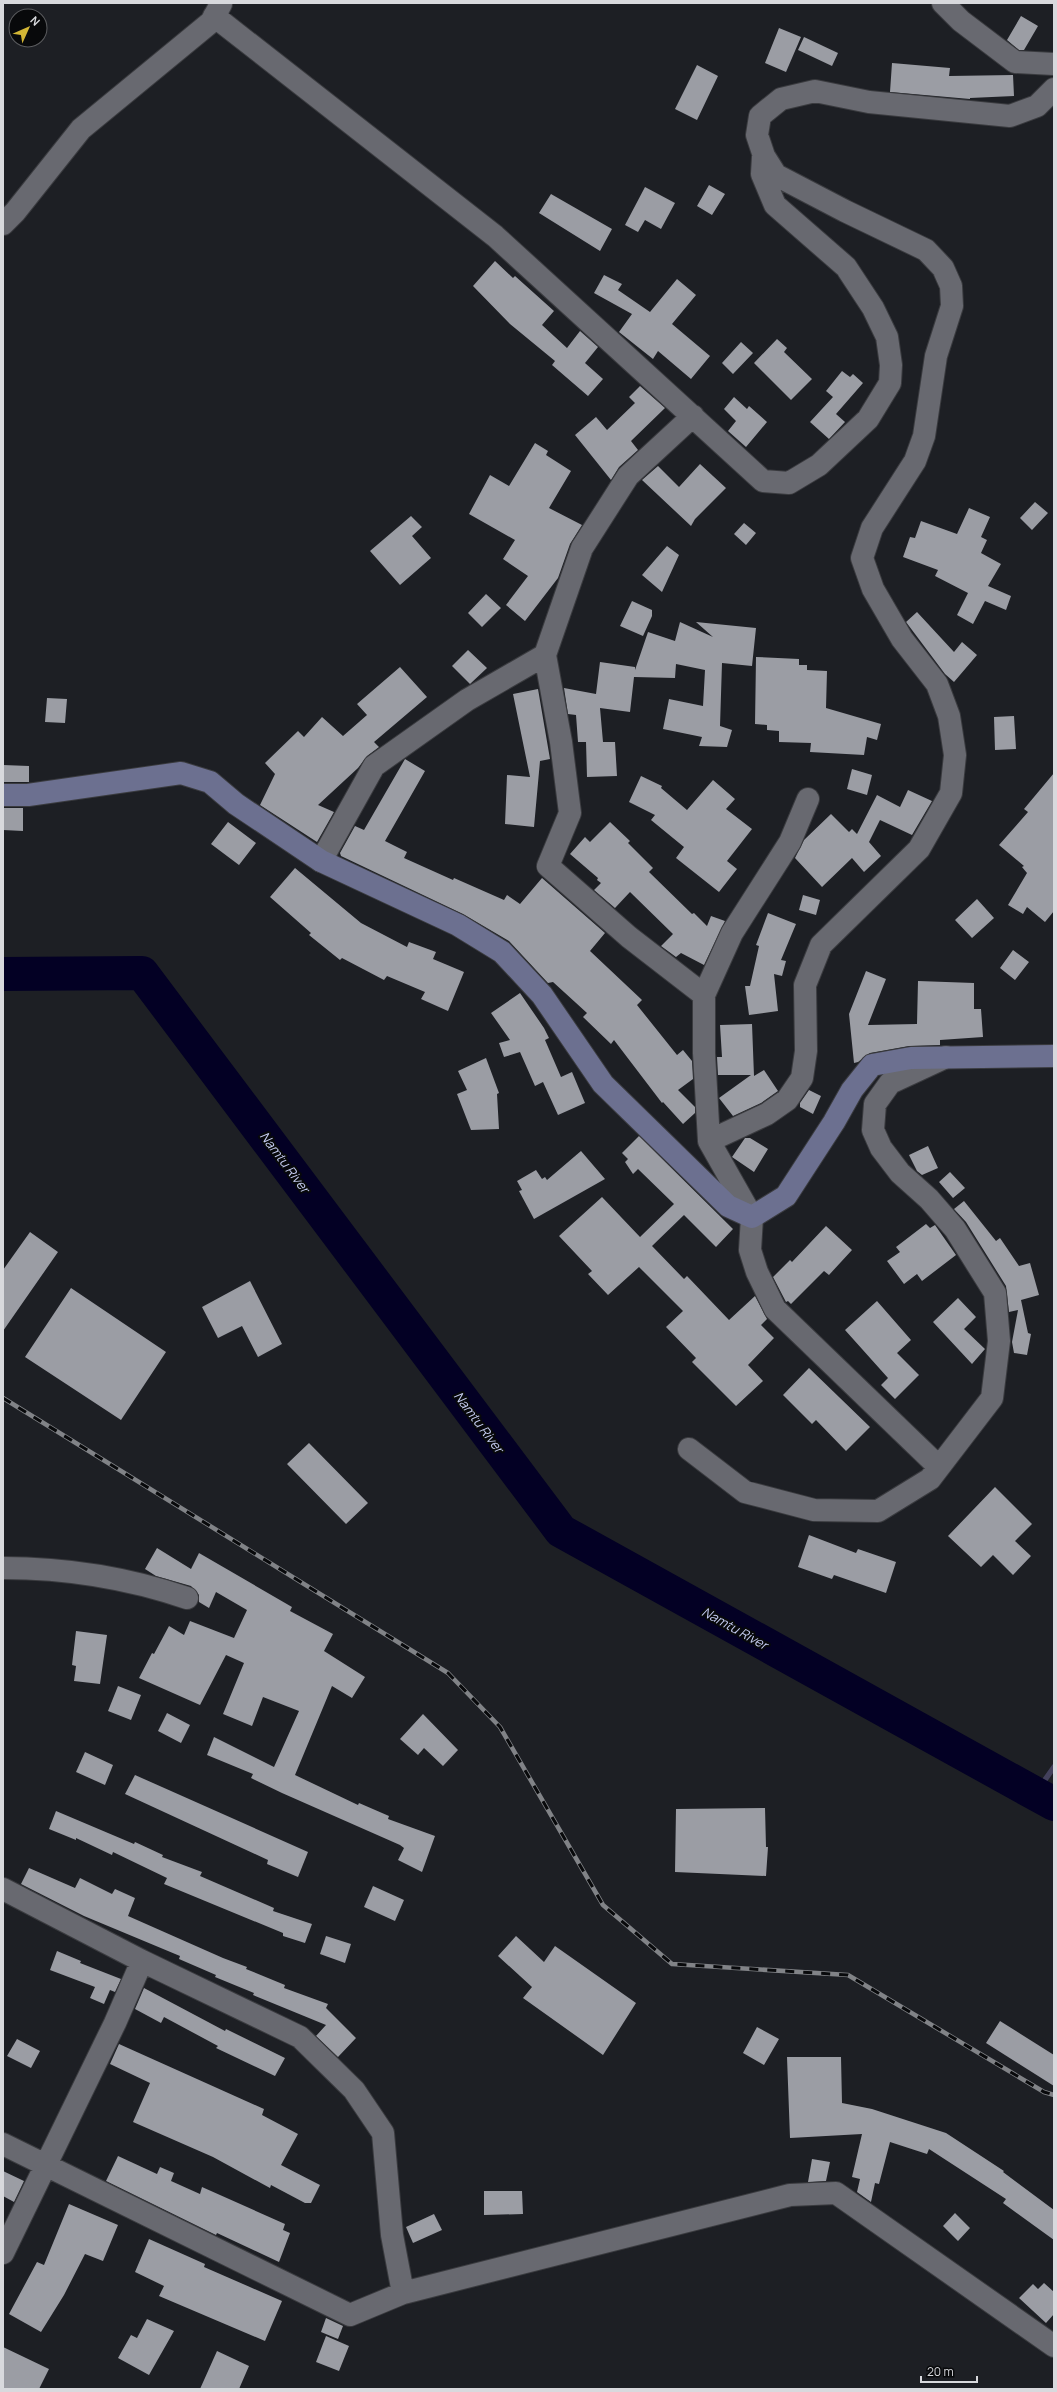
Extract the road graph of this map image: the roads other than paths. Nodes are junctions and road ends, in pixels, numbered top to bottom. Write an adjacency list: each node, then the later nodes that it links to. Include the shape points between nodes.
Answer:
1 (943, 3): 3 (street, via 961,21 1015,62)
2 (218, 10): 6 (street, via 211,22 81,129); 7 (street, via 495,236)
3 (1054, 64)
4 (1054, 89): 5 (street, via 1037,106 1010,116 869,102 816,91 781,99 760,116 757,135)
5 (764, 156): 7 (street, via 762,174 775,205 846,267 873,308 887,337 891,364 890,383 868,419 819,465 789,483 763,481); 15 (street, via 776,175 926,250 943,268 951,286 952,306 936,356 924,436 915,461 872,528 862,558 872,590 902,639 937,684 949,716 955,755 951,793 919,849 821,945 804,985 806,1051 802,1078 787,1100 767,1114)
6 (3, 224)
7 (693, 416): 8 (street, via 628,476 582,548)
8 (544, 655): 11 (street, via 467,700 374,766); 12 (street, via 562,742 570,813 548,866 629,937)
9 (3, 795): 11 (street, via 28,795 181,773 210,782 236,804)
10 (808, 799): 12 (street, via 790,842 732,933)
11 (321, 861): 16 (street, via 458,926 502,952 542,995 603,1084 728,1206)
12 (704, 995): 15 (street)
13 (1054, 1056): 14 (street)
14 (946, 1057): 16 (street, via 910,1058 872,1065 852,1090 786,1196); 18 (street, via 890,1083 875,1104 873,1130 881,1148 900,1173 955,1229 995,1293 999,1341 992,1398)
15 (709, 1141): 16 (street)
16 (752, 1217): 18 (street, via 750,1250 774,1309)
17 (689, 1448): 18 (street, via 745,1492 814,1510 878,1511 930,1479)
18 (939, 1467)
19 (3, 1568): 20 (street, via 100,1576 153,1587)
20 (187, 1598)
21 (3, 1889): 22 (street)
22 (142, 1961): 24 (street); 26 (street, via 300,2037 354,2090 383,2133 392,2235)
23 (3, 2144): 24 (street)
24 (46, 2166): 25 (street); 26 (street, via 350,2314)
25 (3, 2253)
26 (403, 2293): 27 (street, via 790,2195 836,2193)
27 (1054, 2346)

